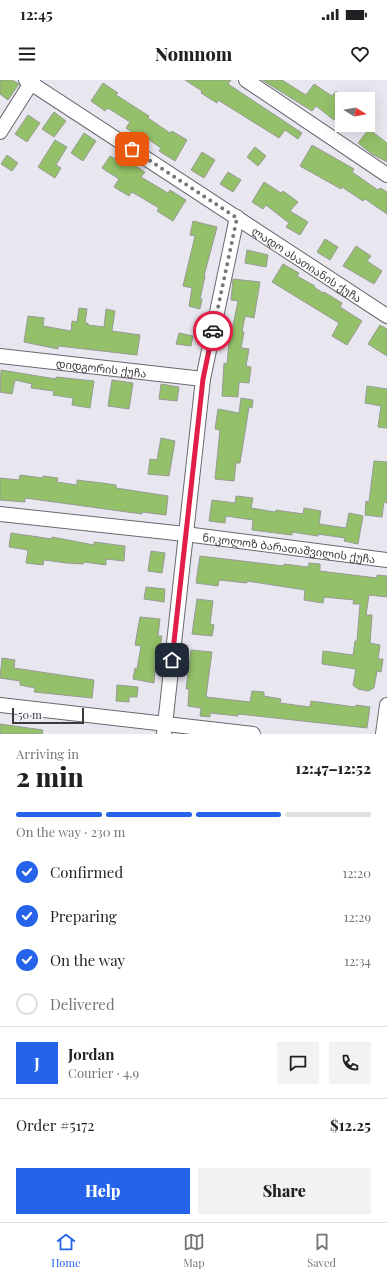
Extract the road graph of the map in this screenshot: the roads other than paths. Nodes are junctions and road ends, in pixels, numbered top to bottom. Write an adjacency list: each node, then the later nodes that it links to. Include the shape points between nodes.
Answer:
1 (246, 80): 4 (street)
2 (30, 81): 3 (street); 5 (street, ლადო ასათიანის ქუჩა)
3 (0, 132)
4 (387, 176)
5 (237, 218): 6 (street, ლადო ასათიანის ქუჩა); 8 (street)
6 (387, 316)
7 (0, 356): 8 (street, დიდგორის ქუჩა)
8 (203, 379): 10 (street)
9 (0, 514): 10 (street, ნიკოლოზ ბარათაშვილის ქუჩა)
10 (185, 534): 11 (street, ნიკოლოზ ბარათაშვილის ქუჩა); 14 (street)
11 (387, 560)
12 (0, 705): 14 (street)
13 (387, 705): 16 (street)
14 (164, 729): 15 (street)
15 (253, 734)
16 (383, 734)

